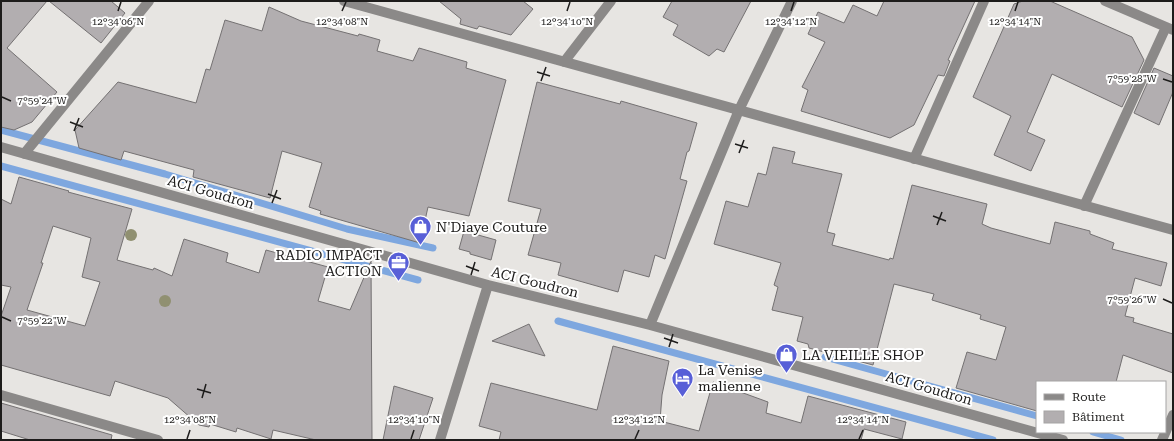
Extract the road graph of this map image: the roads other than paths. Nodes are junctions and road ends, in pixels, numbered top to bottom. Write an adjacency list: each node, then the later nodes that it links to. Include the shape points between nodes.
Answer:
1 (149, 1): 13 (street)
2 (344, 1): 8 (street)
3 (382, 1): 8 (street)
4 (611, 1): 10 (street)
5 (792, 1): 11 (street)
6 (984, 1): 14 (street)
7 (1105, 1): 9 (street)
8 (375, 10): 10 (street)
9 (1169, 28): 15 (street)
10 (564, 62): 11 (street)
11 (739, 110): 14 (street); 18 (street)
12 (1, 147): 13 (street, ACI Goudron)
13 (24, 154): 17 (street, ACI Goudron)
14 (914, 158): 15 (street)
15 (1084, 206): 16 (street)
16 (1173, 230)
17 (488, 285): 18 (street, ACI Goudron); 25 (street)
18 (650, 325): 22 (street, ACI Goudron)
19 (1, 396): 24 (street)
20 (1173, 415): 21 (street)
21 (1166, 431)
22 (1036, 432)
23 (1038, 433): 26 (street, ACI Goudron)
24 (158, 440)
25 (440, 440)
26 (1063, 440)

